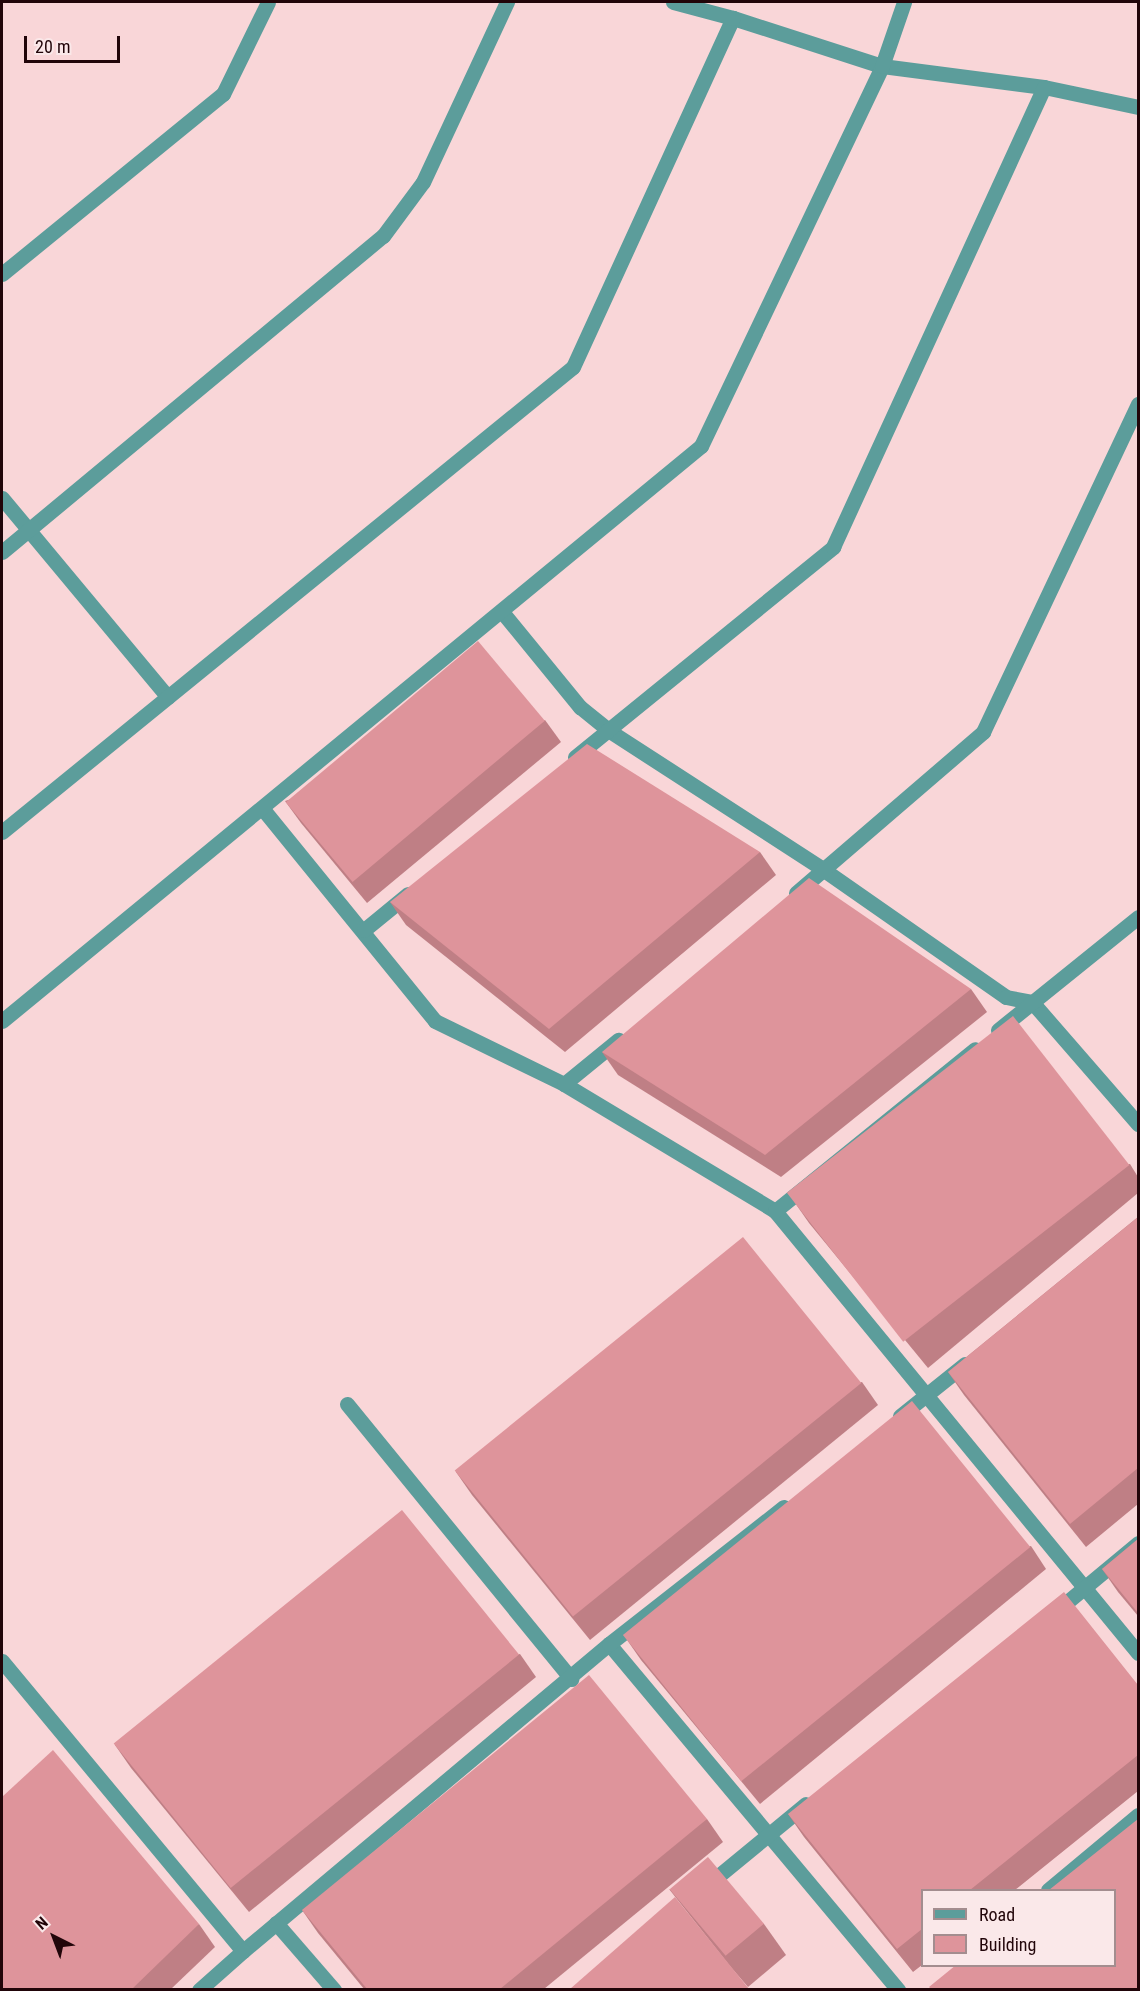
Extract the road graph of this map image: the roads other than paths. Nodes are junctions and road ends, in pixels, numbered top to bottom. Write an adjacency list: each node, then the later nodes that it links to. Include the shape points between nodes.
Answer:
1 (268, 2): 9 (street, via 223,94)
2 (507, 2): 12 (street, via 423,183 383,236)
3 (673, 2): 5 (street)
4 (904, 2): 6 (street)
5 (733, 18): 6 (street); 15 (street, via 573,367)
6 (882, 66): 7 (street); 14 (street, via 701,446)
7 (1044, 87): 8 (street); 16 (street, via 833,547)
8 (1138, 107)
9 (2, 274)
10 (1138, 404): 20 (street, via 983,732)
11 (2, 498): 12 (street)
12 (28, 530): 13 (street); 15 (street)
13 (2, 552)
14 (503, 613): 16 (street, via 580,707); 18 (street)
15 (168, 697): 19 (street)
16 (608, 730): 17 (street); 20 (street)
17 (563, 767)
18 (262, 808): 24 (street); 26 (street)
19 (2, 832)
20 (824, 870): 22 (street); 25 (street, via 1006,997)
21 (419, 886): 24 (street)
22 (779, 907)
23 (1138, 917): 25 (street)
24 (364, 930): 28 (street, via 435,1021)
25 (1032, 1002): 29 (street); 30 (street)
26 (2, 1021)
27 (627, 1032): 28 (street)
28 (564, 1084): 30 (street)
29 (1138, 1124)
30 (775, 1211): 32 (street)
31 (982, 1351): 32 (street)
32 (927, 1395): 34 (street); 37 (street)
33 (348, 1404): 42 (street)
34 (889, 1425)
35 (796, 1498): 39 (street)
36 (1138, 1543): 37 (street)
37 (1086, 1587): 38 (street); 40 (street)
38 (1039, 1624)
39 (609, 1644): 42 (street); 45 (street)
40 (1138, 1653)
41 (2, 1661): 49 (street, via 68,1750)
42 (571, 1679): 48 (street)
43 (822, 1792): 45 (street)
44 (1138, 1815): 46 (street)
45 (765, 1835): 47 (street); 52 (street)
46 (1049, 1889)
47 (693, 1897)
48 (276, 1923): 49 (street); 51 (street)
49 (243, 1951): 50 (street)
50 (199, 1989)
51 (334, 1989)
52 (898, 1989)

